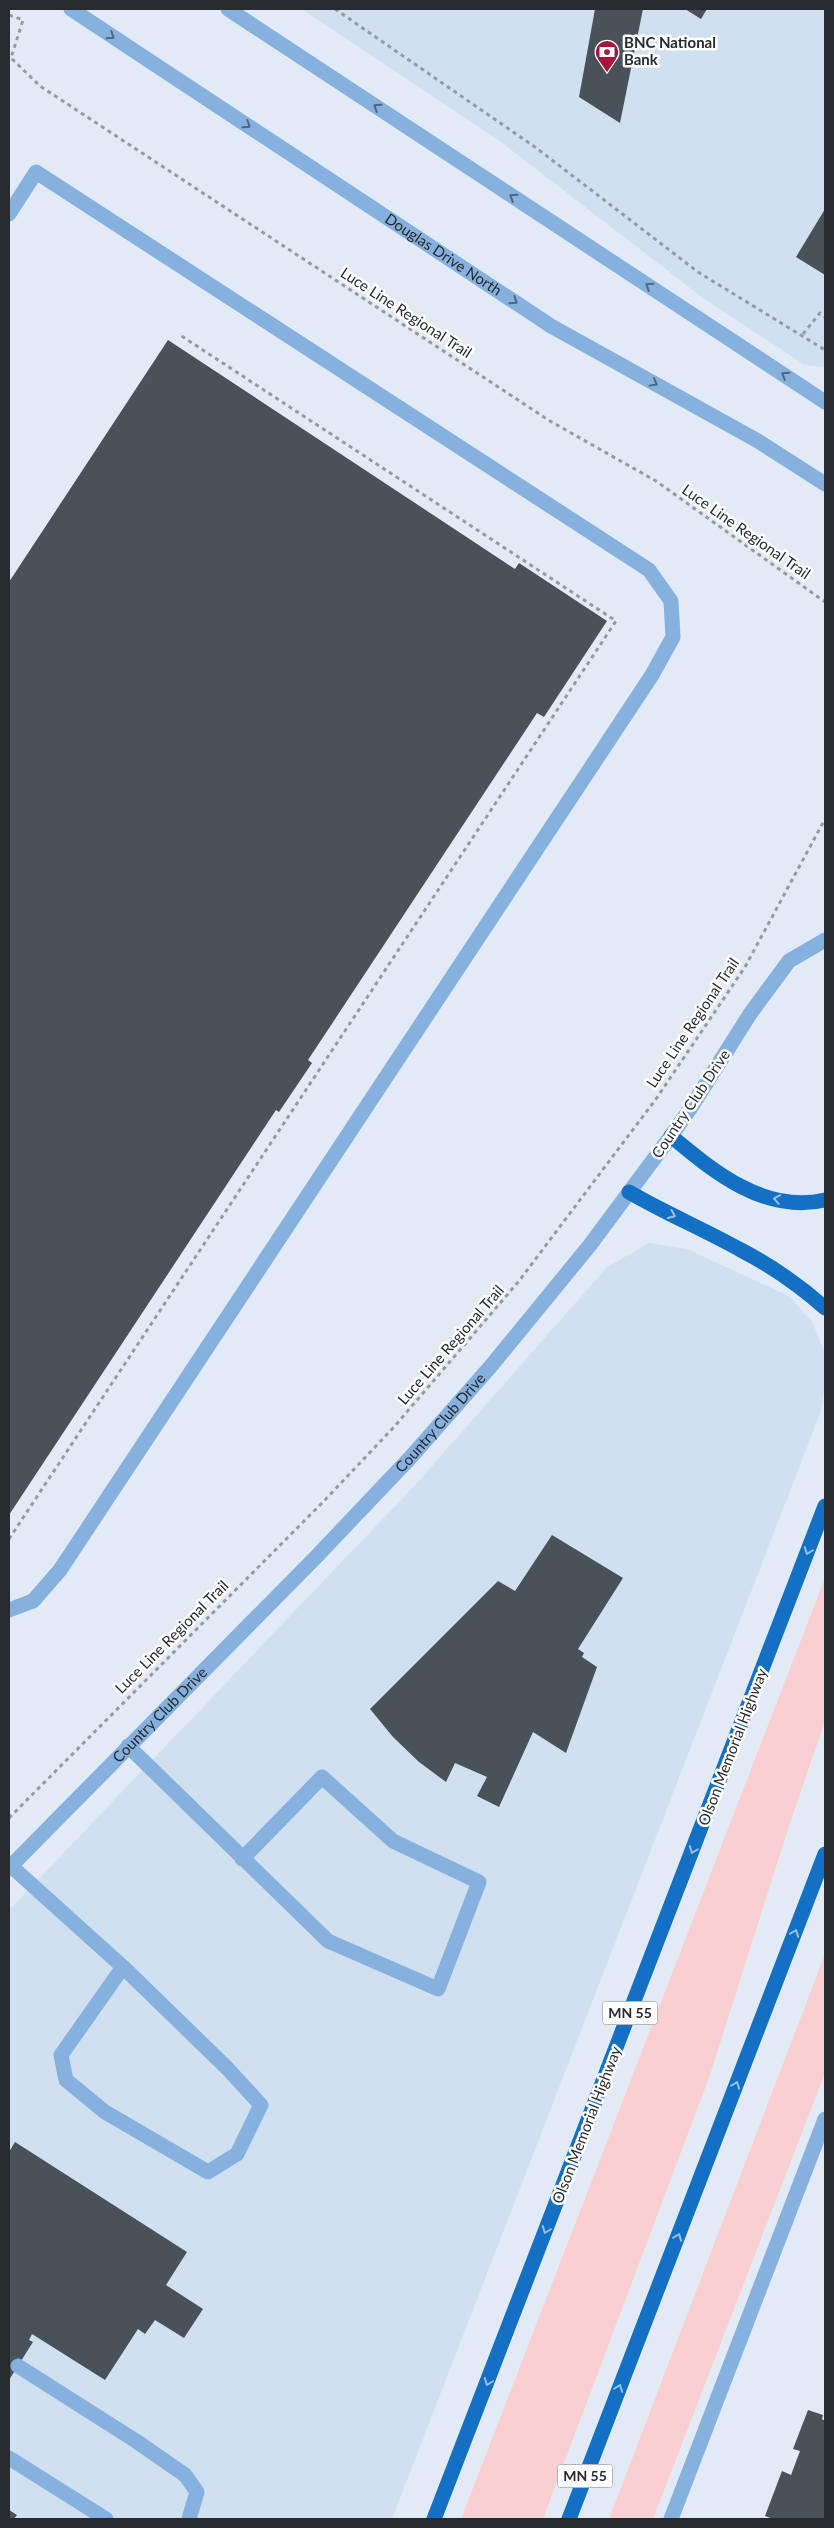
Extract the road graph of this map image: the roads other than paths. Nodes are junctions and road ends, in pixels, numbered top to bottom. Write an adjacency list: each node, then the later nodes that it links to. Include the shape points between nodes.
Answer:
1 (71, 9): 5 (street, Douglas Drive North, one-way to 5, via 551,326 758,441)
2 (228, 9): 4 (street, one-way to 2)
3 (9, 214): 12 (street, via 36,172 649,570 671,601 673,637 646,684 60,1570 33,1602)
4 (825, 402)
5 (825, 484)
6 (825, 940): 7 (street, Country Club Drive, via 807,949 785,967 750,1014)
7 (671, 1136): 8 (street, Country Club Drive); 9 (highway, one-way to 7, via 812,1203 776,1200 746,1189 718,1175)
8 (629, 1192): 10 (highway, one-way to 10, via 741,1250 808,1293); 13 (street, Country Club Drive, via 491,1366 410,1458)
9 (825, 1200)
10 (825, 1308)
11 (825, 1506): 24 (highway, Olson Memorial Highway / MN 55, one-way to 24)
12 (9, 1610)
13 (128, 1746): 15 (street); 16 (street, Country Club Drive)
14 (825, 1854): 25 (highway, MN 55, one-way to 14)
15 (242, 1859): 15 (street, via 328,1941 438,1989 479,1882 393,1841 322,1777)
16 (10, 1867): 17 (street)
17 (123, 1967): 17 (street, via 62,2055 66,2080 105,2112 208,2172 236,2154 261,2105)
18 (825, 2119): 19 (street)
19 (821, 2143): 26 (street)
20 (18, 2366): 23 (street, via 184,2475 196,2492)
21 (9, 2458): 22 (street)
22 (106, 2519)
23 (190, 2519)
24 (434, 2519)
25 (569, 2519)
26 (671, 2519)

